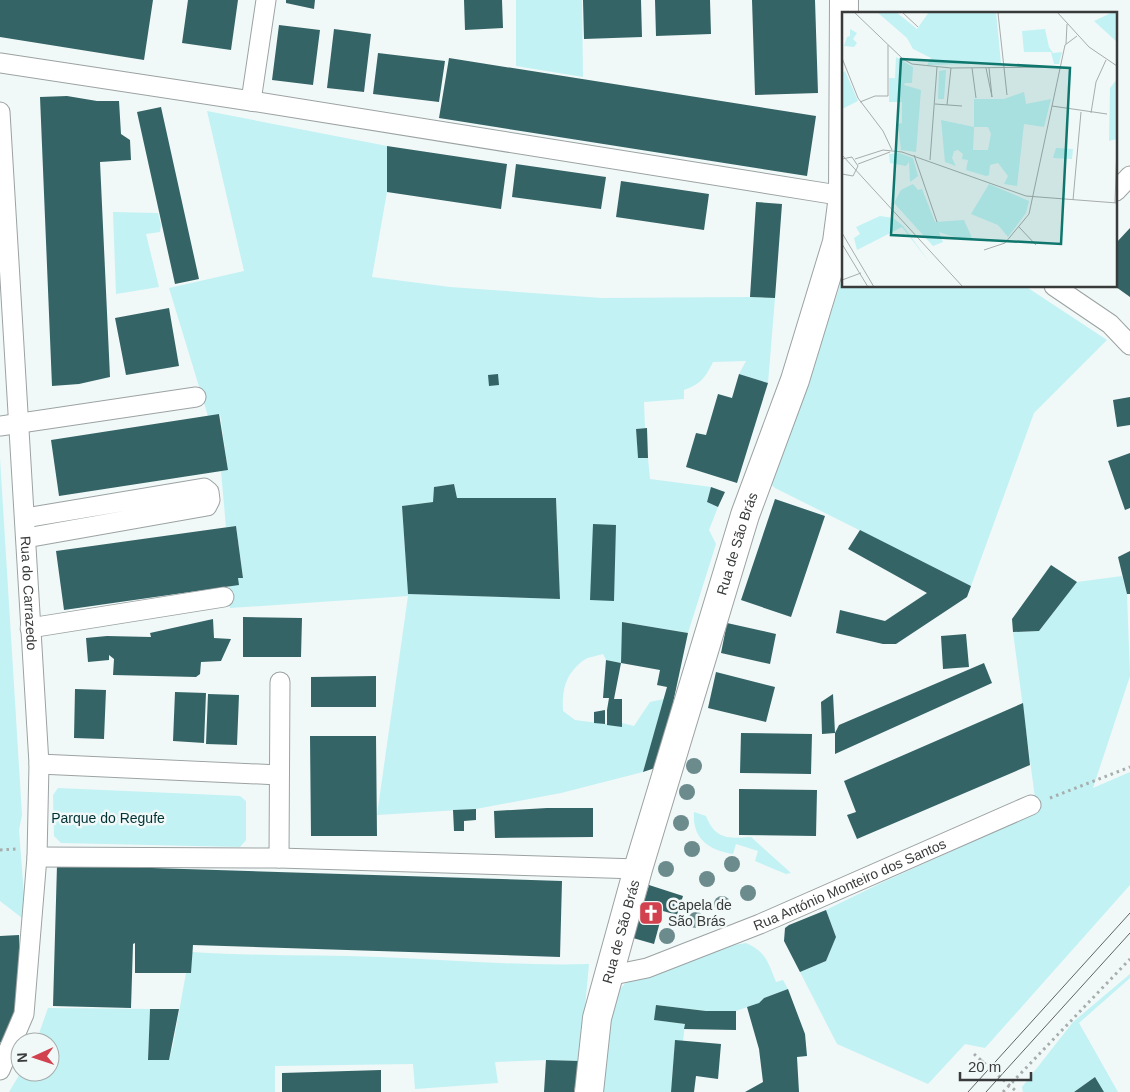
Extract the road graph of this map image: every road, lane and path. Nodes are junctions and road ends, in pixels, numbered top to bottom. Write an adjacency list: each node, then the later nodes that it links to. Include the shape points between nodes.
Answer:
1 (266, 0): 3 (street)
2 (0, 62): 3 (street)
3 (251, 101): 7 (street)
4 (0, 112): 12 (street, Rua do Carrazedo)
5 (1130, 176): 6 (street)
6 (1118, 189)
7 (842, 196)
8 (842, 204): 25 (street, Rua de São Brás, via 837,242 820,301 795,380 745,515)
9 (1057, 288): 10 (street, via 1110,324)
10 (1130, 345)
11 (196, 397): 12 (street)
12 (19, 423): 13 (street); 14 (street, Rua do Carrazedo)
13 (0, 426)
14 (25, 518): 15 (street, Rua do Carrazedo); 15 (street, via 204,488 210,492 207,506)
15 (26, 538): 17 (street, Rua do Carrazedo)
16 (224, 597): 17 (street)
17 (30, 628): 19 (street, Rua do Carrazedo)
18 (280, 682): 21 (street)
19 (39, 764): 21 (street); 23 (street, Rua do Carrazedo)
20 (1130, 767): 22 (path)
21 (279, 775): 24 (street)
22 (1031, 805): 27 (street, Rua António Monteiro dos Santos, via 760,924 647,968)
23 (37, 857): 24 (street); 30 (street, Rua do Carrazedo, via 24,1014)
24 (278, 858): 25 (street)
25 (638, 869): 27 (street, Rua de São Brás)
26 (1130, 959): 32 (path)
27 (608, 976): 33 (street, Rua de São Brás, via 597,1018)
28 (974, 1054): 29 (path)
29 (983, 1060): 31 (path); 32 (path)
30 (0, 1070)
31 (973, 1072)
32 (1009, 1085): 34 (path); 35 (path)
33 (589, 1089)
34 (1003, 1092)
35 (1017, 1092)

